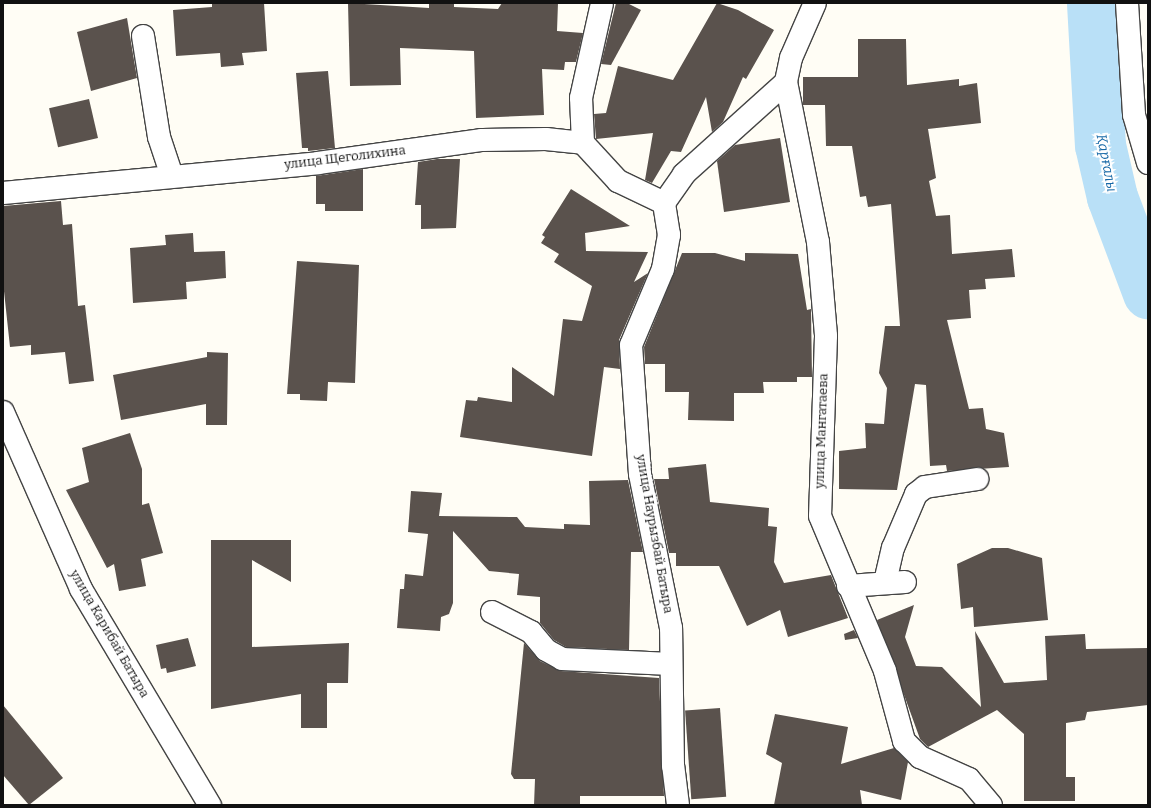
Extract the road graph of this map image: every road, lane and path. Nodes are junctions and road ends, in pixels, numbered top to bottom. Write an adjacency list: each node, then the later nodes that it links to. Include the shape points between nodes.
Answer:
1 (602, 3): 6 (street, via 581,98)
2 (815, 3): 5 (street, улица Мангатаева, via 791,58)
3 (1127, 3): 7 (street, via 1134,115)
4 (143, 36): 8 (street, via 159,137)
5 (786, 82): 10 (street, via 684,174); 13 (street, улица Мангатаева, via 818,242 826,336 820,516)
6 (583, 143): 8 (street, улица Щеголихина, via 546,139 482,140 318,163); 10 (street, via 618,181)
7 (1148, 163)
8 (172, 176): 9 (street, улица Щеголихина)
9 (3, 193)
10 (664, 204): 15 (street, улица Наурызбай Батыра, via 669,235 663,270 631,345 640,474 671,628)
11 (3, 412): 16 (street, улица Карибай Батыра, via 81,589)
12 (977, 479): 13 (street, via 926,487 916,494 893,548 895,582)
13 (848, 586): 18 (street, улица Мангатаева, via 885,671 904,741 920,757 969,779)
14 (492, 612): 15 (street, via 531,632 546,650 562,659)
15 (671, 664): 17 (street, улица Наурызбай Батыра, via 673,766)
16 (210, 805)
17 (678, 805)
18 (991, 805)

